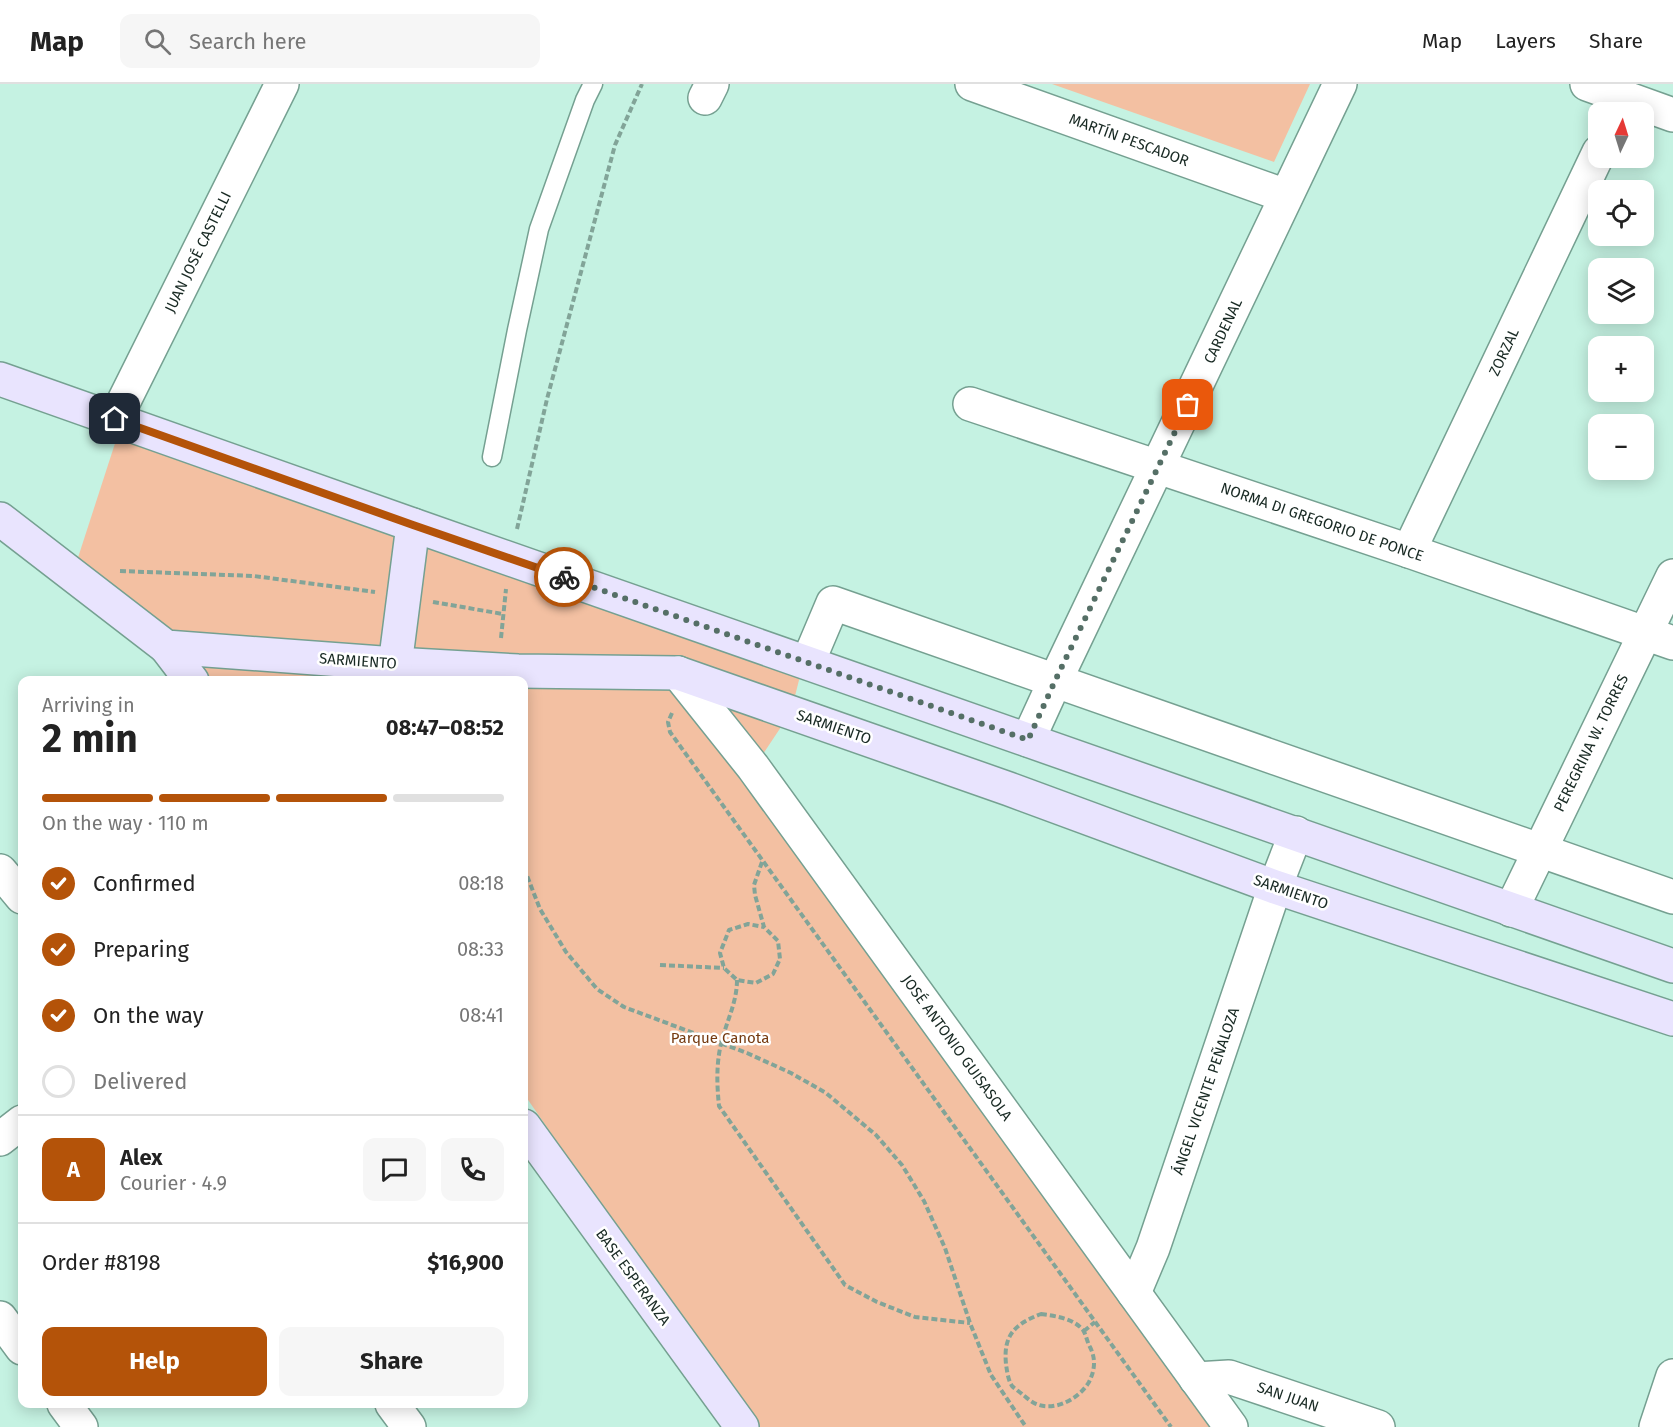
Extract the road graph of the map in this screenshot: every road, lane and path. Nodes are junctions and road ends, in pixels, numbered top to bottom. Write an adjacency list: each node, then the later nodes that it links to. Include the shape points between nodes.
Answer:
1 (282, 84): 14 (street, JUAN JOSÉ CASTELLI)
2 (593, 84): 15 (lane, via 539,229)
3 (642, 84): 20 (path, via 615,145 547,399)
4 (972, 84): 11 (street, MARTÍN PESCADOR)
5 (1340, 84): 11 (street, CARDENAL)
6 (1587, 84): 7 (street)
7 (1616, 102)
8 (1654, 111): 9 (street)
9 (1673, 115)
10 (1591, 168): 19 (street, ZORZAL)
11 (1286, 196): 16 (street, CARDENAL)
12 (0, 379): 14 (main road)
13 (970, 404): 16 (street, NORMA DI GREGORIO DE PONCE)
14 (115, 419): 18 (main road)
15 (492, 457)
16 (1158, 467): 19 (street, NORMA DI GREGORIO DE PONCE); 32 (street, CARDENAL)
17 (0, 519): 26 (main road)
18 (413, 525): 20 (main road); 23 (main road)
19 (1409, 551): 25 (street, NORMA DI GREGORIO DE PONCE)
20 (510, 558): 24 (path); 27 (main road)
21 (114, 571): 23 (path, via 254,576)
22 (1673, 576): 25 (street, PEREGRINA W. TORRES)
23 (404, 597): 24 (path); 29 (main road)
24 (503, 614): 28 (path)
25 (1659, 639): 36 (street, PEREGRINA W. TORRES)
26 (166, 647): 29 (main road, SARMIENTO); 31 (main road)
27 (808, 662): 32 (street, via 833,603); 34 (main road)
28 (499, 669): 29 (main road, SARMIENTO); 30 (main road, SARMIENTO)
29 (394, 673)
30 (678, 673): 40 (main road, SARMIENTO); 54 (street, JOSÉ ANTONIO GUISASOLA, via 753,767)
31 (188, 676)
32 (1055, 681): 34 (street, CARDENAL); 36 (street)
33 (672, 712): 37 (path, via 670,732)
34 (1028, 740): 35 (main road)
35 (1296, 833): 40 (street, ÁNGEL VICENTE PEÑALOZA); 43 (main road)
36 (1539, 850): 42 (street); 43 (street, PEREGRINA W. TORRES)
37 (763, 861): 44 (path, via 754,885); 56 (path)
38 (0, 871): 41 (street)
39 (528, 878): 50 (path, via 540,909 561,944 597,989 624,1007)
40 (1275, 887): 49 (main road, SARMIENTO); 54 (street, ÁNGEL VICENTE PEÑALOZA, via 1153,1248)
41 (18, 892)
42 (1673, 897)
43 (1511, 910): 46 (main road)
44 (764, 927): 47 (path, via 748,924 729,930 720,953); 48 (path, via 778,941 780,959 773,974 756,983)
45 (660, 965): 47 (path)
46 (1673, 966)
47 (724, 968): 48 (path)
48 (738, 980): 50 (path, via 734,1008)
49 (1673, 1019)
50 (721, 1044): 57 (path, via 791,1073 826,1093 876,1135 924,1201 945,1248); 57 (path, via 719,1106 845,1285 915,1317)
51 (18, 1125): 53 (street)
52 (528, 1132): 68 (main road, BASE ESPERANZA)
53 (0, 1139)
54 (1134, 1293): 61 (street, JOSÉ ANTONIO GUISASOLA)
55 (0, 1318): 59 (street)
56 (1095, 1322): 58 (path); 70 (path)
57 (970, 1323): 63 (path)
58 (1084, 1331): 62 (path, via 1058,1316 1041,1314 1025,1320 1007,1339 1005,1357); 62 (path, via 1095,1365 1081,1392 1060,1405 1047,1406 1035,1404)
59 (18, 1343)
60 (1673, 1376): 73 (street)
61 (1196, 1379): 71 (street, JOSÉ ANTONIO GUISASOLA); 72 (street, SAN JUAN, via 1229,1377)
62 (1012, 1386): 63 (path)
63 (1001, 1390): 69 (path)
64 (67, 1408): 66 (street)
65 (395, 1408): 67 (street)
66 (81, 1427)
67 (409, 1427)
68 (742, 1427)
69 (1026, 1427)
70 (1171, 1427)
71 (1231, 1427)
72 (1378, 1427)
73 (1656, 1427)

